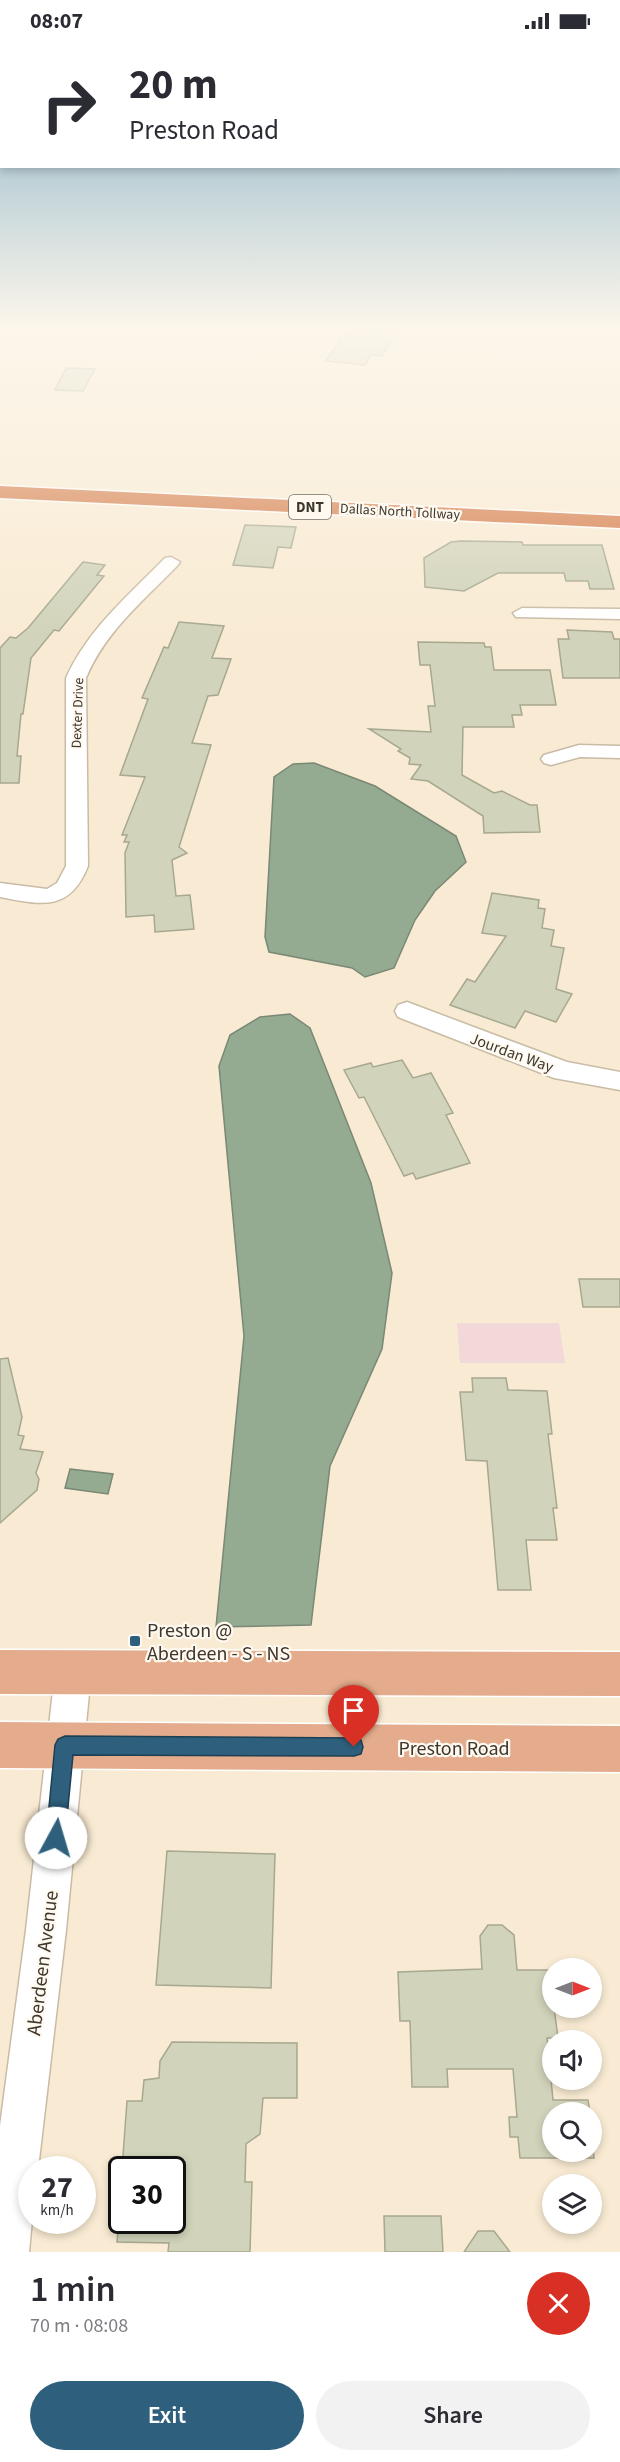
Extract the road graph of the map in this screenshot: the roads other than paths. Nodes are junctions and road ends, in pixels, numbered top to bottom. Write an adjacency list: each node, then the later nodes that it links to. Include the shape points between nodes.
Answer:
1 (0, 479): 3 (highway, Dallas North Tollway / DNT)
2 (0, 492): 4 (highway, Dallas North Tollway / DNT)
3 (620, 508)
4 (620, 522)
5 (171, 562): 10 (street, Dexter Drive, via 96,640 83,656 76,678 77,866 73,881 61,894 40,897)
6 (522, 613): 7 (street)
7 (620, 614)
8 (620, 752): 9 (street, via 579,751)
9 (551, 759)
10 (0, 890)
11 (407, 1011): 12 (street, Jourdan Way, via 563,1071)
12 (620, 1081)
13 (0, 1672): 14 (main road)
14 (73, 1672): 15 (main road); 17 (street, Aberdeen Avenue)
15 (620, 1674)
16 (0, 1745): 17 (main road, Preston Road)
17 (65, 1745): 18 (main road, Preston Road); 19 (street, Aberdeen Avenue)
18 (620, 1749)
19 (6, 2252)

